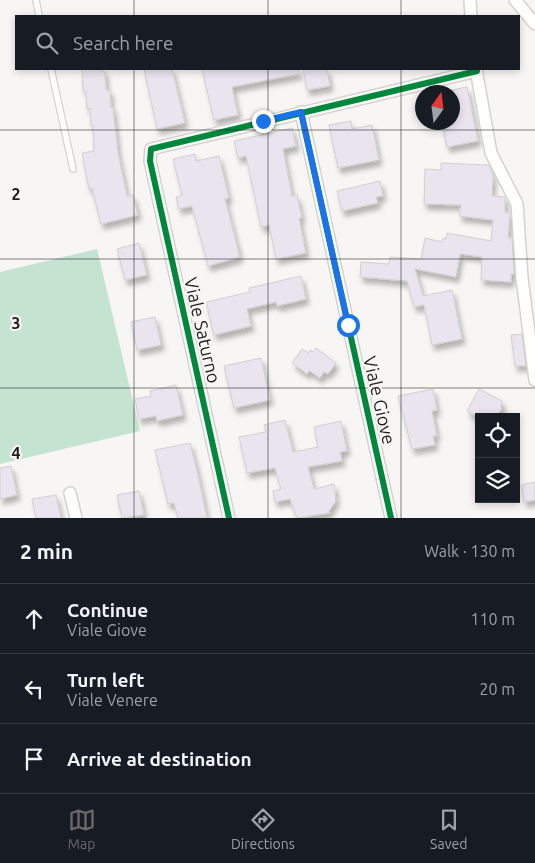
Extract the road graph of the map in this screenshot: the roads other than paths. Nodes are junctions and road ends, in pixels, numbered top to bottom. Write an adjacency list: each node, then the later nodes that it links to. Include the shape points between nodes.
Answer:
1 (36, 0): 4 (lane)
2 (470, 0): 5 (street)
3 (515, 0): 6 (street)
4 (39, 15)
5 (471, 15)
6 (535, 24)
7 (51, 70): 10 (lane)
8 (477, 70): 9 (street); 11 (street, via 491,153 518,210 522,278)
9 (301, 112): 14 (street, Viale Saturno, via 151,149 150,161); 15 (street, Viale Giove)
10 (73, 169)
11 (535, 380)
12 (70, 493): 13 (street)
13 (76, 518)
14 (229, 518)
15 (391, 518)

